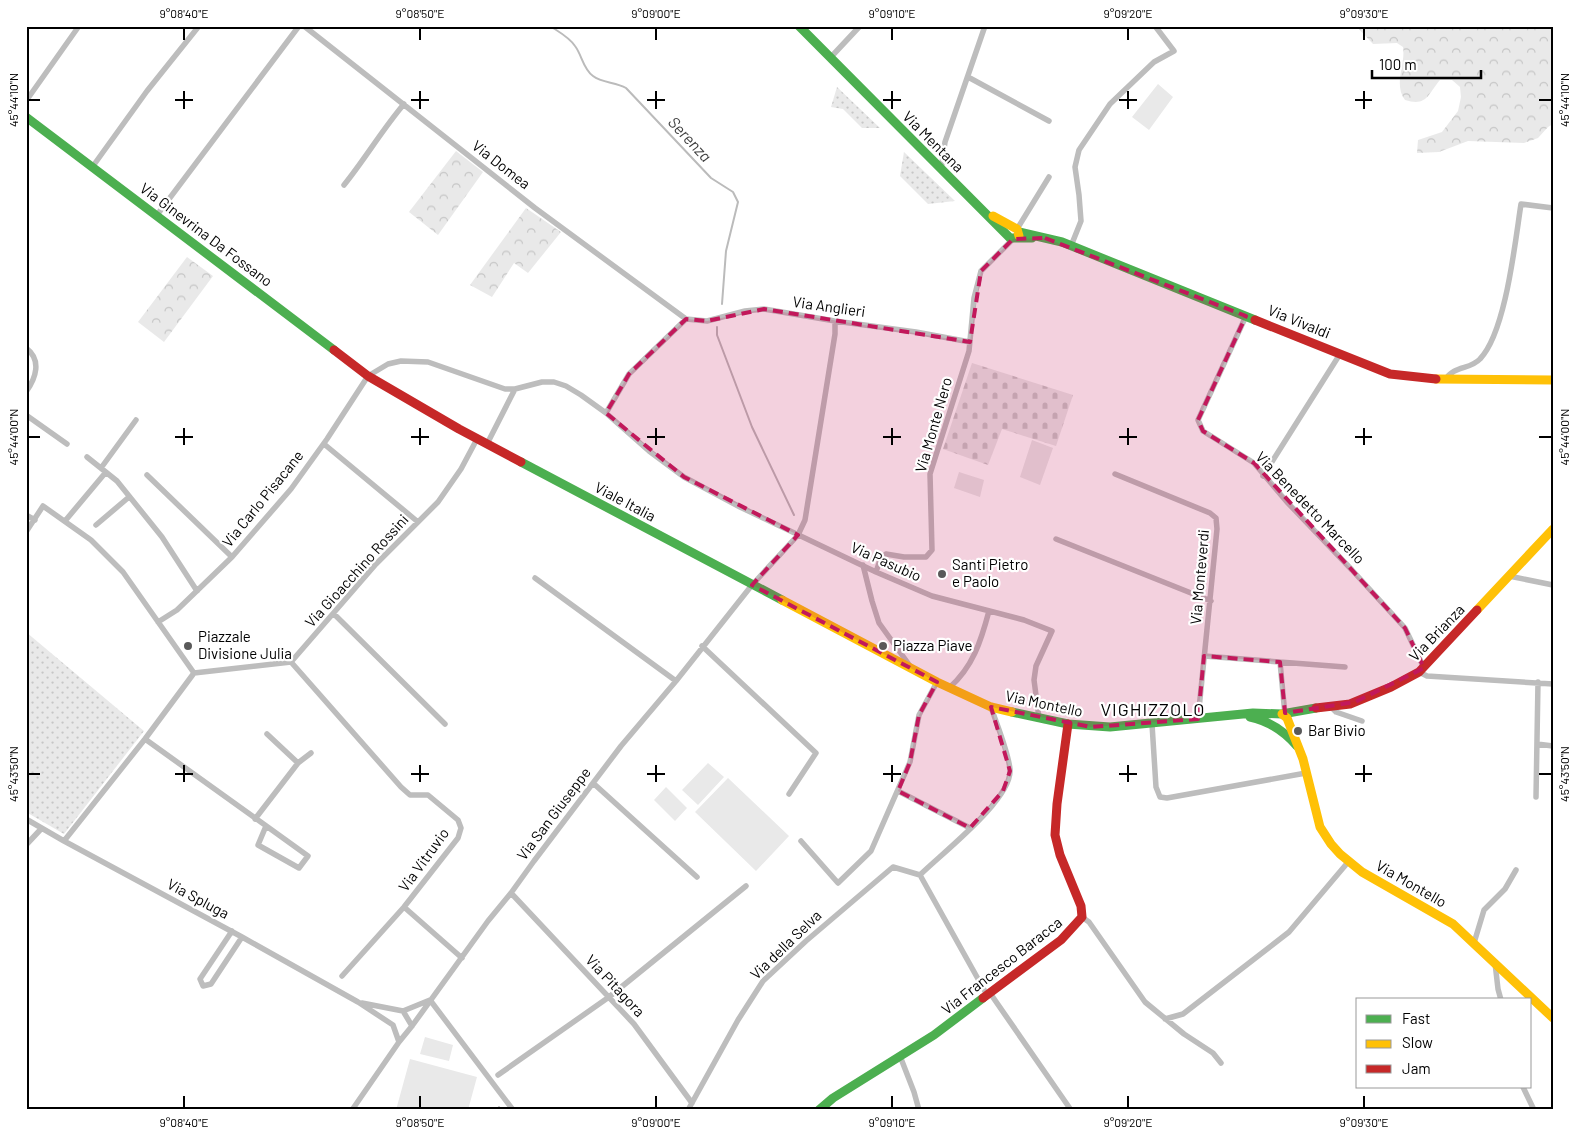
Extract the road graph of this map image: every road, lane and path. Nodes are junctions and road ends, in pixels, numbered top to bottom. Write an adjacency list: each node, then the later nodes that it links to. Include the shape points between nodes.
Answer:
1 (79, 26): 11 (street)
2 (199, 26): 15 (street)
3 (299, 26): 20 (street)
4 (304, 26): 12 (street, Via Domea)
5 (799, 26): 9 (street, Via Mentana)
6 (860, 26): 9 (street)
7 (985, 26): 10 (street)
8 (1155, 26): 22 (street, via 1174,52 1154,62 1110,104 1080,150 1075,167 1081,220)
9 (831, 57): 16 (street, Via Mentana)
10 (968, 77): 14 (street); 16 (street, via 945,142)
11 (26, 101)
12 (404, 104): 18 (street); 24 (street, Via Domea, via 534,208)
13 (26, 117): 15 (street, Via Ginevrina Da Fossano)
14 (1049, 121)
15 (93, 166): 20 (street, Via Ginevrina Da Fossano)
16 (941, 170): 21 (street, Via Mentana, via 985,212)
17 (1049, 177): 21 (street, Via Monte Nero)
18 (344, 186)
19 (1553, 208): 30 (street, via 1521,204 1503,309 1490,342 1479,360 1450,372)
20 (157, 216): 29 (street, Via Ginevrina Da Fossano)
21 (1014, 234): 22 (street, Via Vivaldi); 26 (street, Via Monte Nero, via 1004,250 981,271 974,298)
22 (1071, 246): 23 (street, Via Vivaldi)
23 (1246, 316): 28 (street, Via Vivaldi); 45 (street, Via Benedetto Marcello, via 1198,420 1203,431 1254,464)
24 (686, 319): 25 (street, Via Anglieri, via 707,321 745,310 764,309); 34 (street, via 629,374)
25 (835, 322): 26 (street, Via Anglieri); 54 (street, via 805,520)
26 (970, 342): 58 (street, Via Monte Nero, via 930,474 932,550 926,557 886,554)
27 (26, 348): 33 (street, via 36,366 33,382)
28 (1340, 354): 30 (street, Via Vivaldi, via 1390,374); 45 (street)
29 (368, 376): 32 (street, via 388,364 428,362); 37 (street, Viale Italia); 39 (street, Via Carlo Pisacane)
30 (1445, 380): 31 (street, Via Vivaldi)
31 (1553, 380)
32 (514, 390): 34 (street, Via Pasubio, via 554,382 581,395); 40 (street)
33 (26, 392)
34 (606, 413): 54 (street, Via Pasubio, via 684,477)
35 (26, 414): 38 (street)
36 (136, 420): 42 (street)
37 (477, 439): 40 (street, Viale Italia); 50 (street, Via Gioacchino Rossini, via 438,502)
38 (67, 444)
39 (324, 444): 50 (street); 56 (street, Via Carlo Pisacane, via 291,489)
40 (487, 444): 61 (street, Viale Italia)
41 (87, 456): 42 (street)
42 (104, 470): 46 (street); 49 (street)
43 (1115, 474): 64 (street, Via Monteverdi, via 1216,518)
44 (147, 475): 56 (street)
45 (1263, 476): 74 (street, Via Benedetto Marcello, via 1405,628)
46 (129, 496): 51 (street); 63 (street, via 162,537)
47 (26, 515): 48 (street)
48 (35, 520): 49 (street, via 43,506); 53 (street)
49 (65, 521): 67 (street, via 91,540 123,572)
50 (418, 522): 66 (street, Via Gioacchino Rossini, via 376,564)
51 (96, 525)
52 (1553, 529): 59 (street, Via Brianza)
53 (26, 532)
54 (798, 535): 57 (street, Via Pasubio); 61 (street, Via San Giuseppe)
55 (1056, 539): 64 (street)
56 (232, 557): 63 (street, Via Carlo Pisacane)
57 (863, 566): 58 (street, Via Pasubio); 73 (street, via 879,622)
58 (876, 572): 65 (street, Via Pasubio, via 932,596)
59 (1509, 576): 62 (street); 74 (street, Via Brianza)
60 (535, 578): 76 (street)
61 (752, 585): 68 (street, Via San Giuseppe); 73 (street, Viale Italia)
62 (1553, 585)
63 (197, 591): 67 (street, Via Carlo Pisacane)
64 (1211, 601): 69 (street, Via Monteverdi)
65 (989, 610): 80 (street, via 976,654); 85 (street, Via Pasubio, via 1052,630 1036,666 1034,680)
66 (334, 614): 70 (street, Via Gioacchino Rossini); 88 (street)
67 (158, 622): 75 (street)
68 (702, 646): 76 (street, Via San Giuseppe); 102 (street, via 816,753)
69 (1204, 656): 71 (street); 86 (street, Via Monteverdi)
70 (291, 662): 75 (street); 118 (street, Via Vitruvio, via 401,787 410,795 428,795 458,820 461,828 458,838)
71 (1280, 662): 72 (street); 84 (street)
72 (1345, 667)
73 (913, 670): 77 (street)
74 (1422, 670): 78 (street, via 1427,676); 81 (street, Via Brianza, via 1369,697 1350,704)
75 (194, 673): 93 (street)
76 (676, 681): 100 (street, Via San Giuseppe)
77 (937, 682): 80 (street, Via Montello); 101 (street, via 919,715 910,762)
78 (1538, 682): 79 (street); 94 (street)
79 (1553, 684)
80 (949, 688): 82 (street, Via Montello)
81 (1330, 706): 84 (street, Via Brianza); 87 (street, via 1336,712)
82 (991, 707): 85 (street, Via Montello); 107 (street, via 1010,771 999,797)
83 (1240, 715): 84 (street, Via Montello); 86 (street, Via Montello); 91 (street, Via Montello, via 1260,719)
84 (1283, 715): 91 (street, via 1285,726); 91 (street, via 1272,718); 96 (street, Via Montello)
85 (1039, 718): 89 (street, Via Montello)
86 (1198, 719): 90 (street, Via Montello)
87 (1362, 721)
88 (445, 724)
89 (1068, 724): 90 (street, Via Montello, via 1110,728); 119 (street, Via Francesco Baracca, via 1055,835)
90 (1152, 724): 99 (street, via 1156,787 1160,797)
91 (1276, 727): 96 (street, Via Montello)
92 (267, 734): 98 (street)
93 (145, 739): 105 (street); 109 (street)
94 (1537, 744): 95 (street); 103 (street)
95 (1553, 746)
96 (1298, 747): 99 (street, Via Montello)
97 (311, 753): 98 (street)
98 (298, 763): 105 (street)
99 (1306, 773): 112 (street, Via Montello, via 1320,827)
100 (593, 783): 115 (street); 117 (street, Via San Giuseppe)
101 (898, 791): 107 (street); 110 (street, via 871,850 838,883)
102 (788, 794)
103 (1536, 797)
104 (26, 819): 108 (street, Via Spluga)
105 (256, 819): 106 (street)
106 (266, 826): 106 (street, via 308,856 299,868 258,845)
107 (970, 828): 114 (street)
108 (41, 829): 109 (street, Via Spluga); 111 (street)
109 (64, 841): 120 (street, Via Spluga)
110 (801, 841)
111 (26, 845)
112 (1349, 862): 122 (street, Via Montello, via 1449,921); 135 (street, via 1289,932 1183,1014)
113 (1516, 870): 122 (street, via 1504,890 1484,910)
114 (920, 875): 126 (street); 142 (street, Via della Selva, via 893,867 763,980)
115 (697, 877)
116 (746, 886): 127 (street)
117 (511, 893): 123 (street, Via San Giuseppe); 127 (street, Via Pitagora)
118 (404, 907): 123 (street); 125 (street, Via Vitruvio)
119 (1082, 917): 126 (street, Via Francesco Baracca, via 1072,931); 135 (street, via 1089,922 1145,1002)
120 (232, 931): 121 (street, Via Spluga); 121 (street, via 200,979 203,986 211,984)
121 (242, 936): 132 (street, Via Spluga)
122 (1474, 944): 124 (street, Via Montello)
123 (462, 958): 131 (street, Via San Giuseppe)
124 (1495, 963): 128 (street); 130 (street, Via Montello)
125 (342, 976)
126 (988, 994): 138 (street, Via Francesco Baracca); 148 (street)
127 (609, 997): 140 (street); 142 (street, Via Pitagora)
128 (1501, 998)
129 (1532, 998): 134 (street, Via Montello)
130 (1532, 998)
131 (430, 1000): 133 (street); 136 (street, Via San Giuseppe); 144 (street)
132 (358, 1002): 133 (street, Via Spluga); 137 (street, Via Spluga, via 393,1025)
133 (403, 1012): 136 (street)
134 (1553, 1018)
135 (1165, 1019): 139 (street)
136 (412, 1026): 137 (street, Via San Giuseppe)
137 (399, 1042): 143 (street, Via San Giuseppe)
138 (900, 1056): 146 (street, Via Francesco Baracca); 147 (street)
139 (1221, 1062)
140 (498, 1075)
141 (1524, 1088): 149 (street)
142 (692, 1102): 145 (street, Via della Selva)
143 (352, 1110)
144 (513, 1110)
145 (688, 1110)
146 (819, 1110)
147 (918, 1110)
148 (1071, 1110)
149 (1534, 1110)

